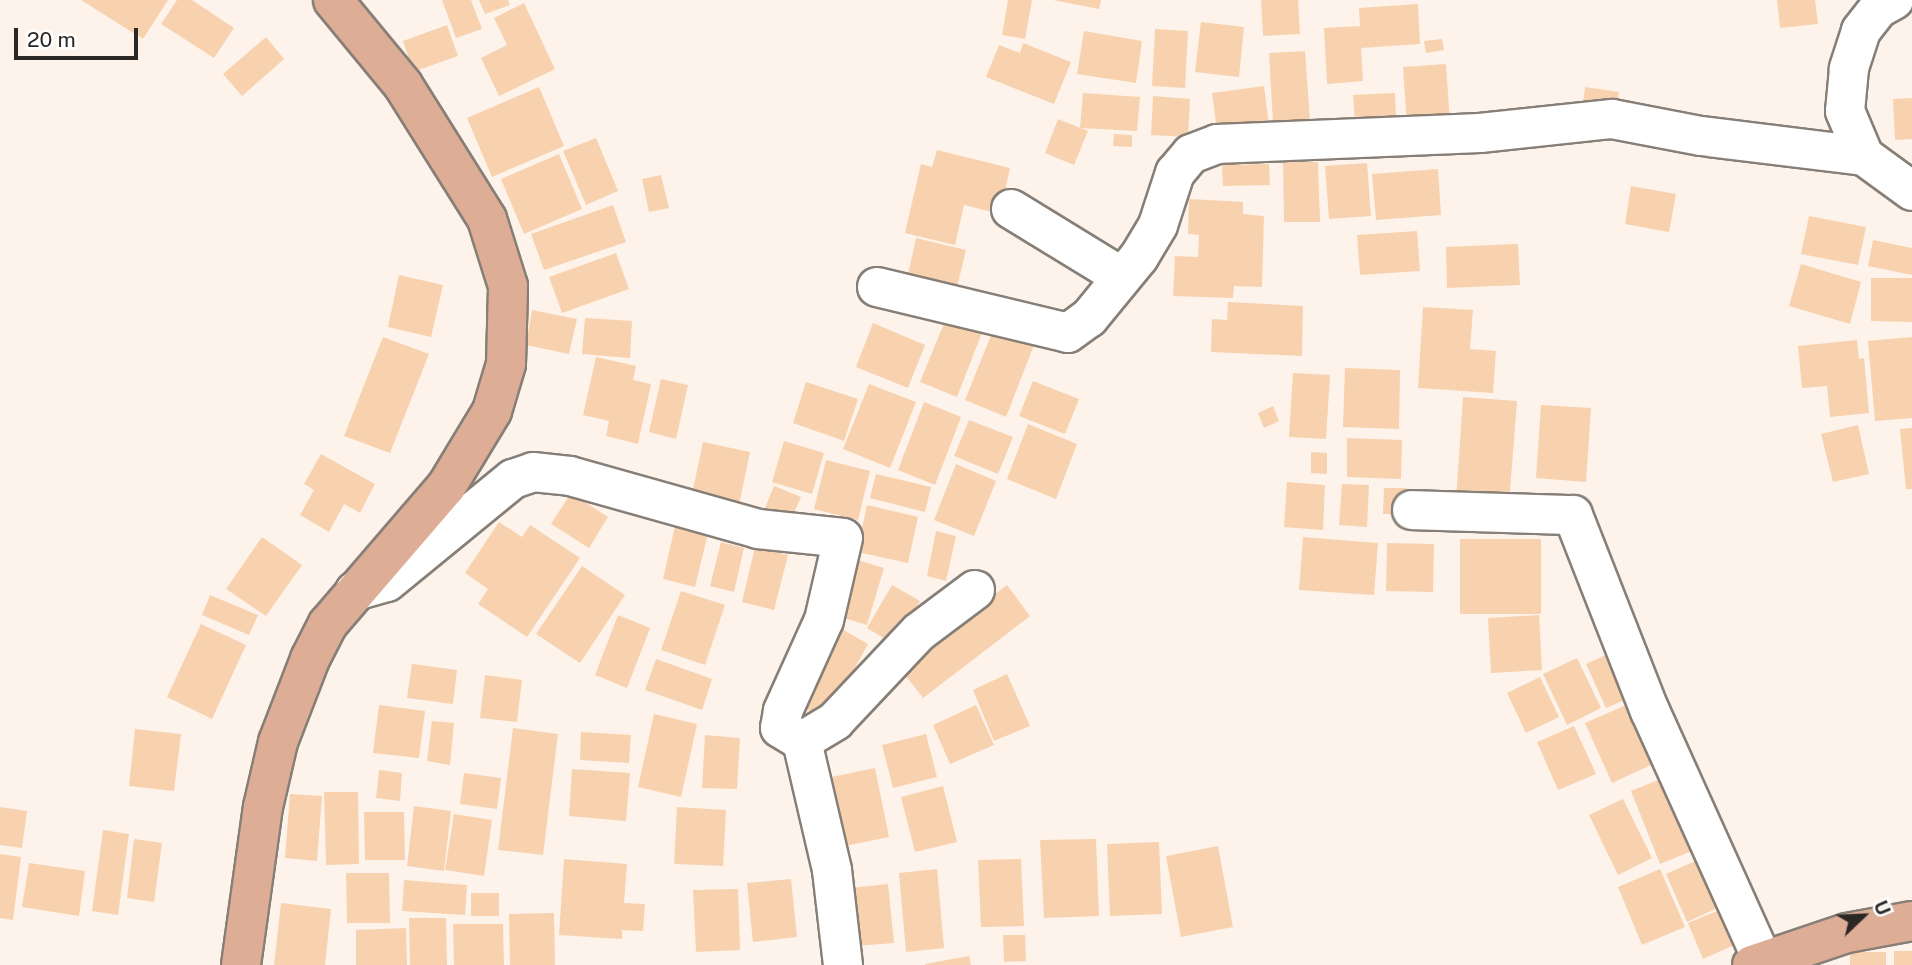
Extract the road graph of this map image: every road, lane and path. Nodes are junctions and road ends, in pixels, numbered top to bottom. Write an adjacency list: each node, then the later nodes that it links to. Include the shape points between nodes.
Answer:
1 (333, 0): 10 (main road, via 404,85 470,188 501,253 510,316 506,365 492,411 446,487)
2 (1894, 0): 3 (street, via 1878,9 1861,30 1849,69 1845,111)
3 (1864, 156): 4 (street); 6 (street, via 1701,136 1612,118 1480,133 1217,144 1191,154 1175,173 1158,225)
4 (1912, 191)
5 (1011, 209): 6 (street)
6 (1122, 277): 7 (street, via 1089,318 1068,333)
7 (877, 287)
8 (1412, 510): 13 (street, via 1573,515)
9 (975, 590): 11 (street, via 919,632 835,721)
10 (355, 591): 11 (street, via 387,582 513,479 533,472 570,476 758,529 843,538 824,620 783,710 780,728); 14 (main road, via 328,624 310,659 278,742 263,807)
11 (802, 741): 15 (street, via 832,870)
12 (1912, 921): 13 (main road, via 1847,933)
13 (1758, 963)
14 (241, 965)
15 (843, 965)

